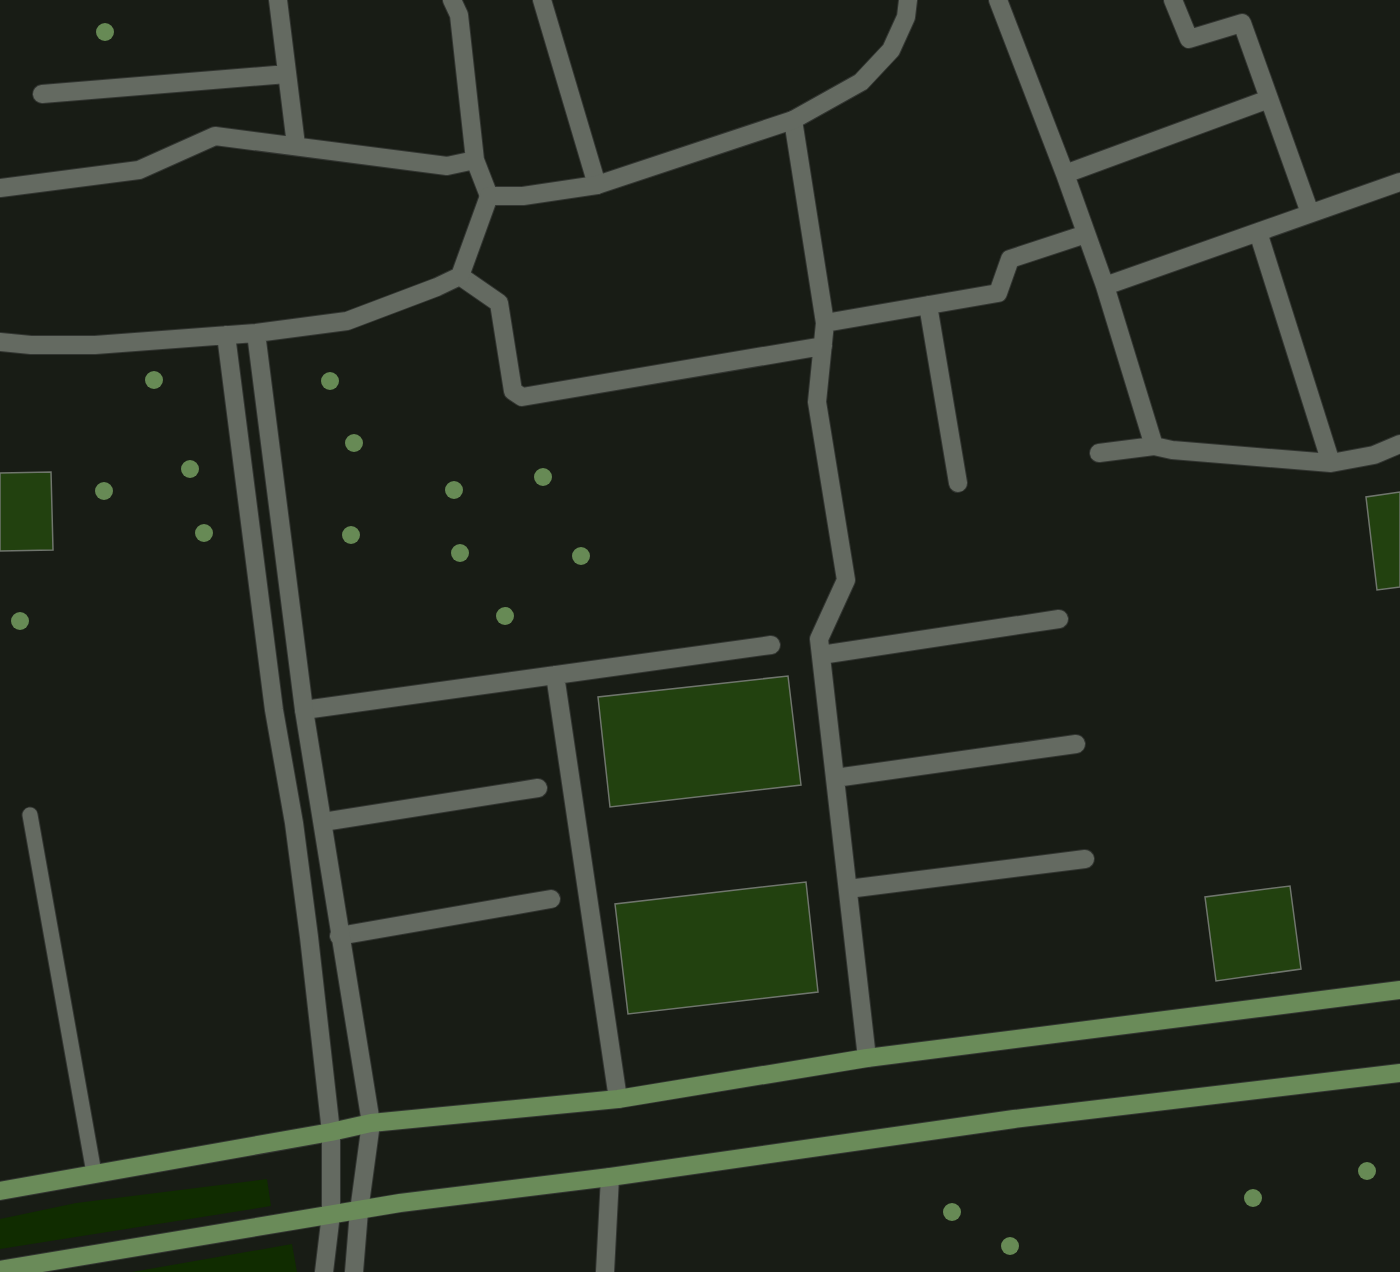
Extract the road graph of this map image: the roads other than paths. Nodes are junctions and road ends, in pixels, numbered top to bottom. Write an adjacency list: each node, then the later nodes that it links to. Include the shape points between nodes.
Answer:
1 (278, 0): 7 (street)
2 (452, 0): 12 (street, via 459,15)
3 (542, 0): 15 (street)
4 (908, 0): 10 (street, via 906,17 891,50 861,82)
5 (998, 0): 13 (street)
6 (1173, 0): 9 (street, via 1189,39 1242,23)
7 (287, 74): 8 (street); 11 (street)
8 (42, 94)
9 (1269, 99): 13 (street); 18 (street)
10 (793, 120): 15 (street); 24 (street)
11 (296, 145): 12 (street, via 447,166); 16 (street, via 215,136 139,170)
12 (475, 160): 17 (street)
13 (1065, 174): 20 (street)
14 (1400, 182): 18 (street)
15 (597, 185): 17 (street, via 523,196)
16 (0, 188)
17 (489, 196): 21 (street)
18 (1311, 213): 19 (street)
19 (1258, 231): 22 (street); 32 (street)
20 (1086, 234): 22 (street); 23 (street, via 1010,259 998,293)
21 (460, 276): 25 (street, via 347,321); 28 (street, via 499,303 513,391 522,397)
22 (1105, 286): 30 (street)
23 (928, 305): 24 (street); 33 (street)
24 (825, 323): 28 (street)
25 (256, 333): 26 (street); 38 (street)
26 (226, 335): 27 (street, via 95,345); 53 (street, via 273,699 294,823)
27 (0, 342)
28 (822, 346): 36 (street, via 817,402 846,580 819,639)
29 (1400, 444): 32 (street, via 1374,455)
30 (1154, 446): 31 (street); 32 (street)
31 (1099, 453)
32 (1331, 463)
33 (958, 483)
34 (1059, 619): 36 (street)
35 (771, 645): 37 (street)
36 (821, 655): 40 (street)
37 (555, 675): 38 (street); 51 (street)
38 (304, 710): 43 (street)
39 (1076, 744): 40 (street)
40 (835, 778): 45 (street)
41 (538, 788): 43 (street)
42 (30, 815): 54 (lane)
43 (324, 822): 47 (street)
44 (1085, 859): 45 (street)
45 (848, 889): 49 (street)
46 (551, 898): 47 (street)
47 (339, 936): 52 (street)
48 (1400, 990): 49 (main road)
49 (867, 1058): 51 (main road)
50 (1400, 1073): 55 (main road, via 1014,1119)
51 (618, 1099): 52 (main road)
52 (371, 1123): 53 (main road); 57 (street)
53 (331, 1132): 54 (main road); 58 (street)
54 (94, 1173): 56 (main road)
55 (610, 1177): 57 (main road); 62 (street)
56 (0, 1191)
57 (359, 1211): 58 (main road); 61 (street)
58 (331, 1214): 59 (main road); 60 (street)
59 (0, 1270)
60 (324, 1272)
61 (354, 1272)
62 (605, 1272)

